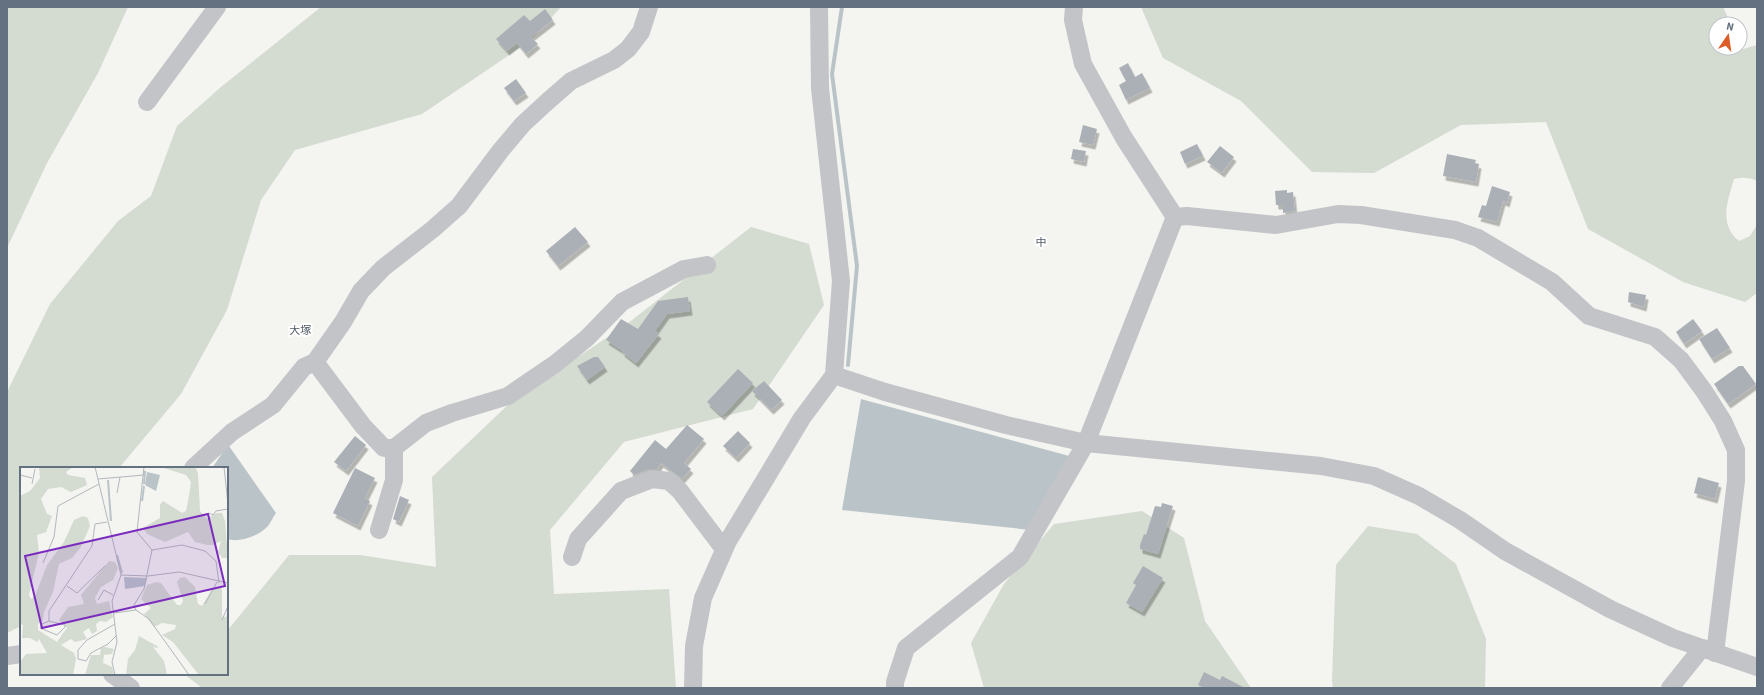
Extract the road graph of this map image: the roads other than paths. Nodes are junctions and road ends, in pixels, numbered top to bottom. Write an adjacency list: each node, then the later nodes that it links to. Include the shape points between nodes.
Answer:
1 (217, 7): 5 (street)
2 (649, 7): 8 (street, via 641,32 628,49 614,60 571,81 548,100 501,150 459,206 382,268 361,291)
3 (819, 7): 9 (street, via 820,88 841,281)
4 (1074, 7): 6 (street, via 1073,20 1083,64 1124,138)
5 (147, 102)
6 (1175, 217): 10 (street); 16 (street, via 1276,225 1338,214 1361,215 1455,230 1478,238 1552,282 1589,316 1655,337 1681,360 1704,391 1723,421 1736,450 1736,481)
7 (707, 265): 11 (street, via 684,268 622,302 588,338 508,396 426,423)
8 (315, 362): 11 (street, via 363,426 384,448); 12 (street, via 304,367 273,405 232,432)
9 (834, 375): 10 (street, via 885,392 1006,425); 14 (street, via 802,418)
10 (1086, 443): 16 (street, via 1321,466 1374,476 1419,496 1505,551 1577,591 1673,638); 23 (street, via 1020,557 906,648)
11 (394, 448): 13 (street, via 394,480)
12 (194, 467)
13 (378, 530)
14 (724, 549): 15 (street, via 680,491 669,481 652,479 621,491 578,539); 22 (street, via 703,598 694,646)
15 (572, 556)
16 (1708, 651): 19 (street); 24 (street)
17 (20, 654): 18 (street)
18 (7, 656)
19 (1757, 667)
20 (113, 675): 21 (street)
21 (131, 688)
22 (693, 688)
23 (895, 688)
24 (1670, 688)

